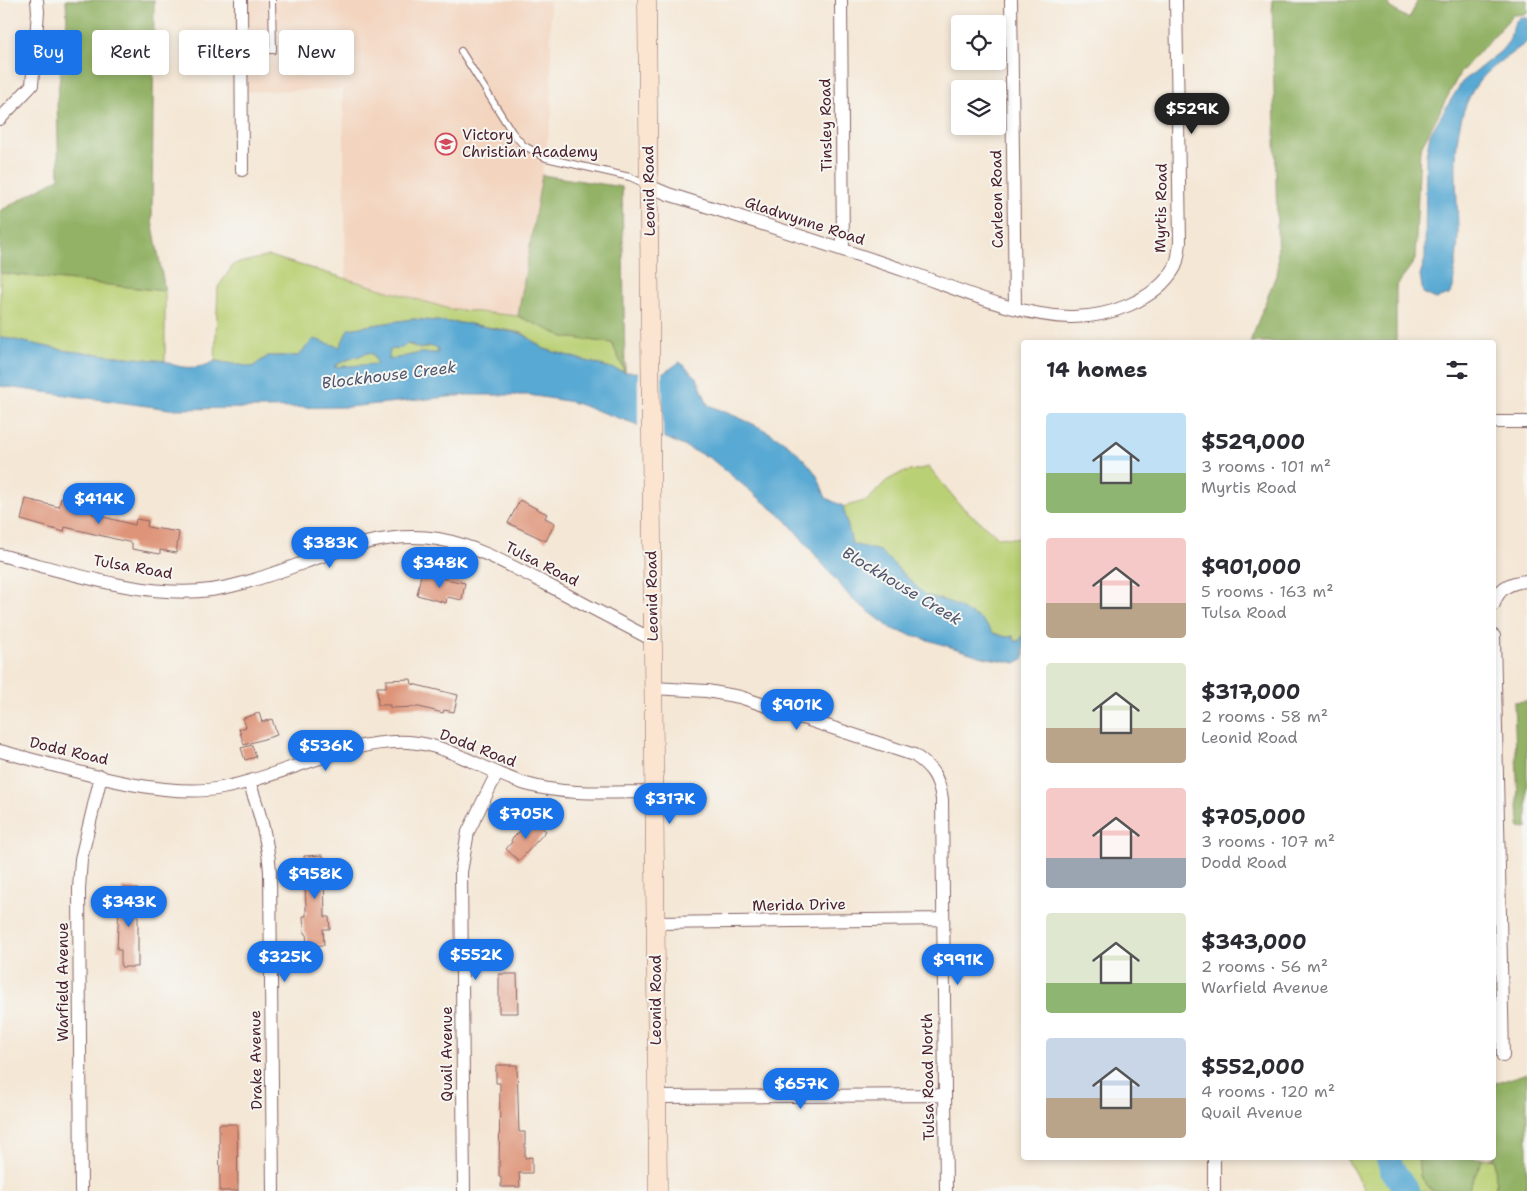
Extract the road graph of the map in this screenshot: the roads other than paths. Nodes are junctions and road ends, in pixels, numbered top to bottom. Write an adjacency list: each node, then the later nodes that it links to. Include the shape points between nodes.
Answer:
1 (37, 0): 12 (street, via 32,85)
2 (241, 0): 8 (street)
3 (272, 0): 9 (lane, via 272,50)
4 (647, 0): 14 (street, Leonid Road)
5 (841, 0): 15 (street, Tinsley Road)
6 (1011, 0): 17 (street, Carleon Road)
7 (1176, 0): 16 (street, Myrtis Road, via 1180,242)
8 (241, 30)
9 (269, 50)
10 (461, 51): 14 (lane, Gladwynne Road, via 523,144 546,158 630,178)
11 (241, 75): 13 (street)
12 (0, 119)
13 (242, 170)
14 (649, 186): 15 (street, Gladwynne Road); 23 (street, Leonid Road)
15 (843, 250): 17 (street, Gladwynne Road)
16 (1175, 266): 17 (street, Gladwynne Road, via 1164,282 1140,300 1110,312 1069,317)
17 (1015, 308)
18 (1496, 422): 19 (street)
19 (1527, 422)
20 (0, 555): 23 (street, Tulsa Road, via 125,585 183,592 234,586 374,542 416,537 437,539 458,543 497,558)
21 (1527, 581): 22 (street, via 1500,590)
22 (1496, 599)
23 (653, 640): 24 (street, Leonid Road)
24 (653, 688): 30 (street, Leonid Road); 31 (street, Tulsa Road North, via 707,691 740,697 914,755 930,767 940,784)
25 (1496, 729): 33 (street)
26 (0, 751): 28 (street, Dodd Road)
27 (497, 773): 29 (street, Dodd Road, via 460,755 436,748 410,742 386,742 363,746); 30 (street, Dodd Road, via 526,784 568,791); 39 (street, Quail Avenue, via 468,832 462,872)
28 (101, 776): 29 (street, Dodd Road, via 179,790 221,788); 37 (street, Warfield Avenue, via 81,859 79,889)
29 (249, 782): 38 (street, Drake Avenue, via 263,822 269,864)
30 (654, 792): 32 (street, Leonid Road)
31 (943, 920): 32 (street, Merida Drive); 34 (street, Tulsa Road North)
32 (655, 923): 35 (street, Leonid Road)
33 (1503, 1056)
34 (945, 1095): 35 (street); 41 (street, Tulsa Road North)
35 (657, 1097): 40 (street, Leonid Road)
36 (1214, 1160): 42 (street)
37 (81, 1191)
38 (273, 1191)
39 (464, 1191)
40 (658, 1191)
41 (946, 1191)
42 (1214, 1191)

